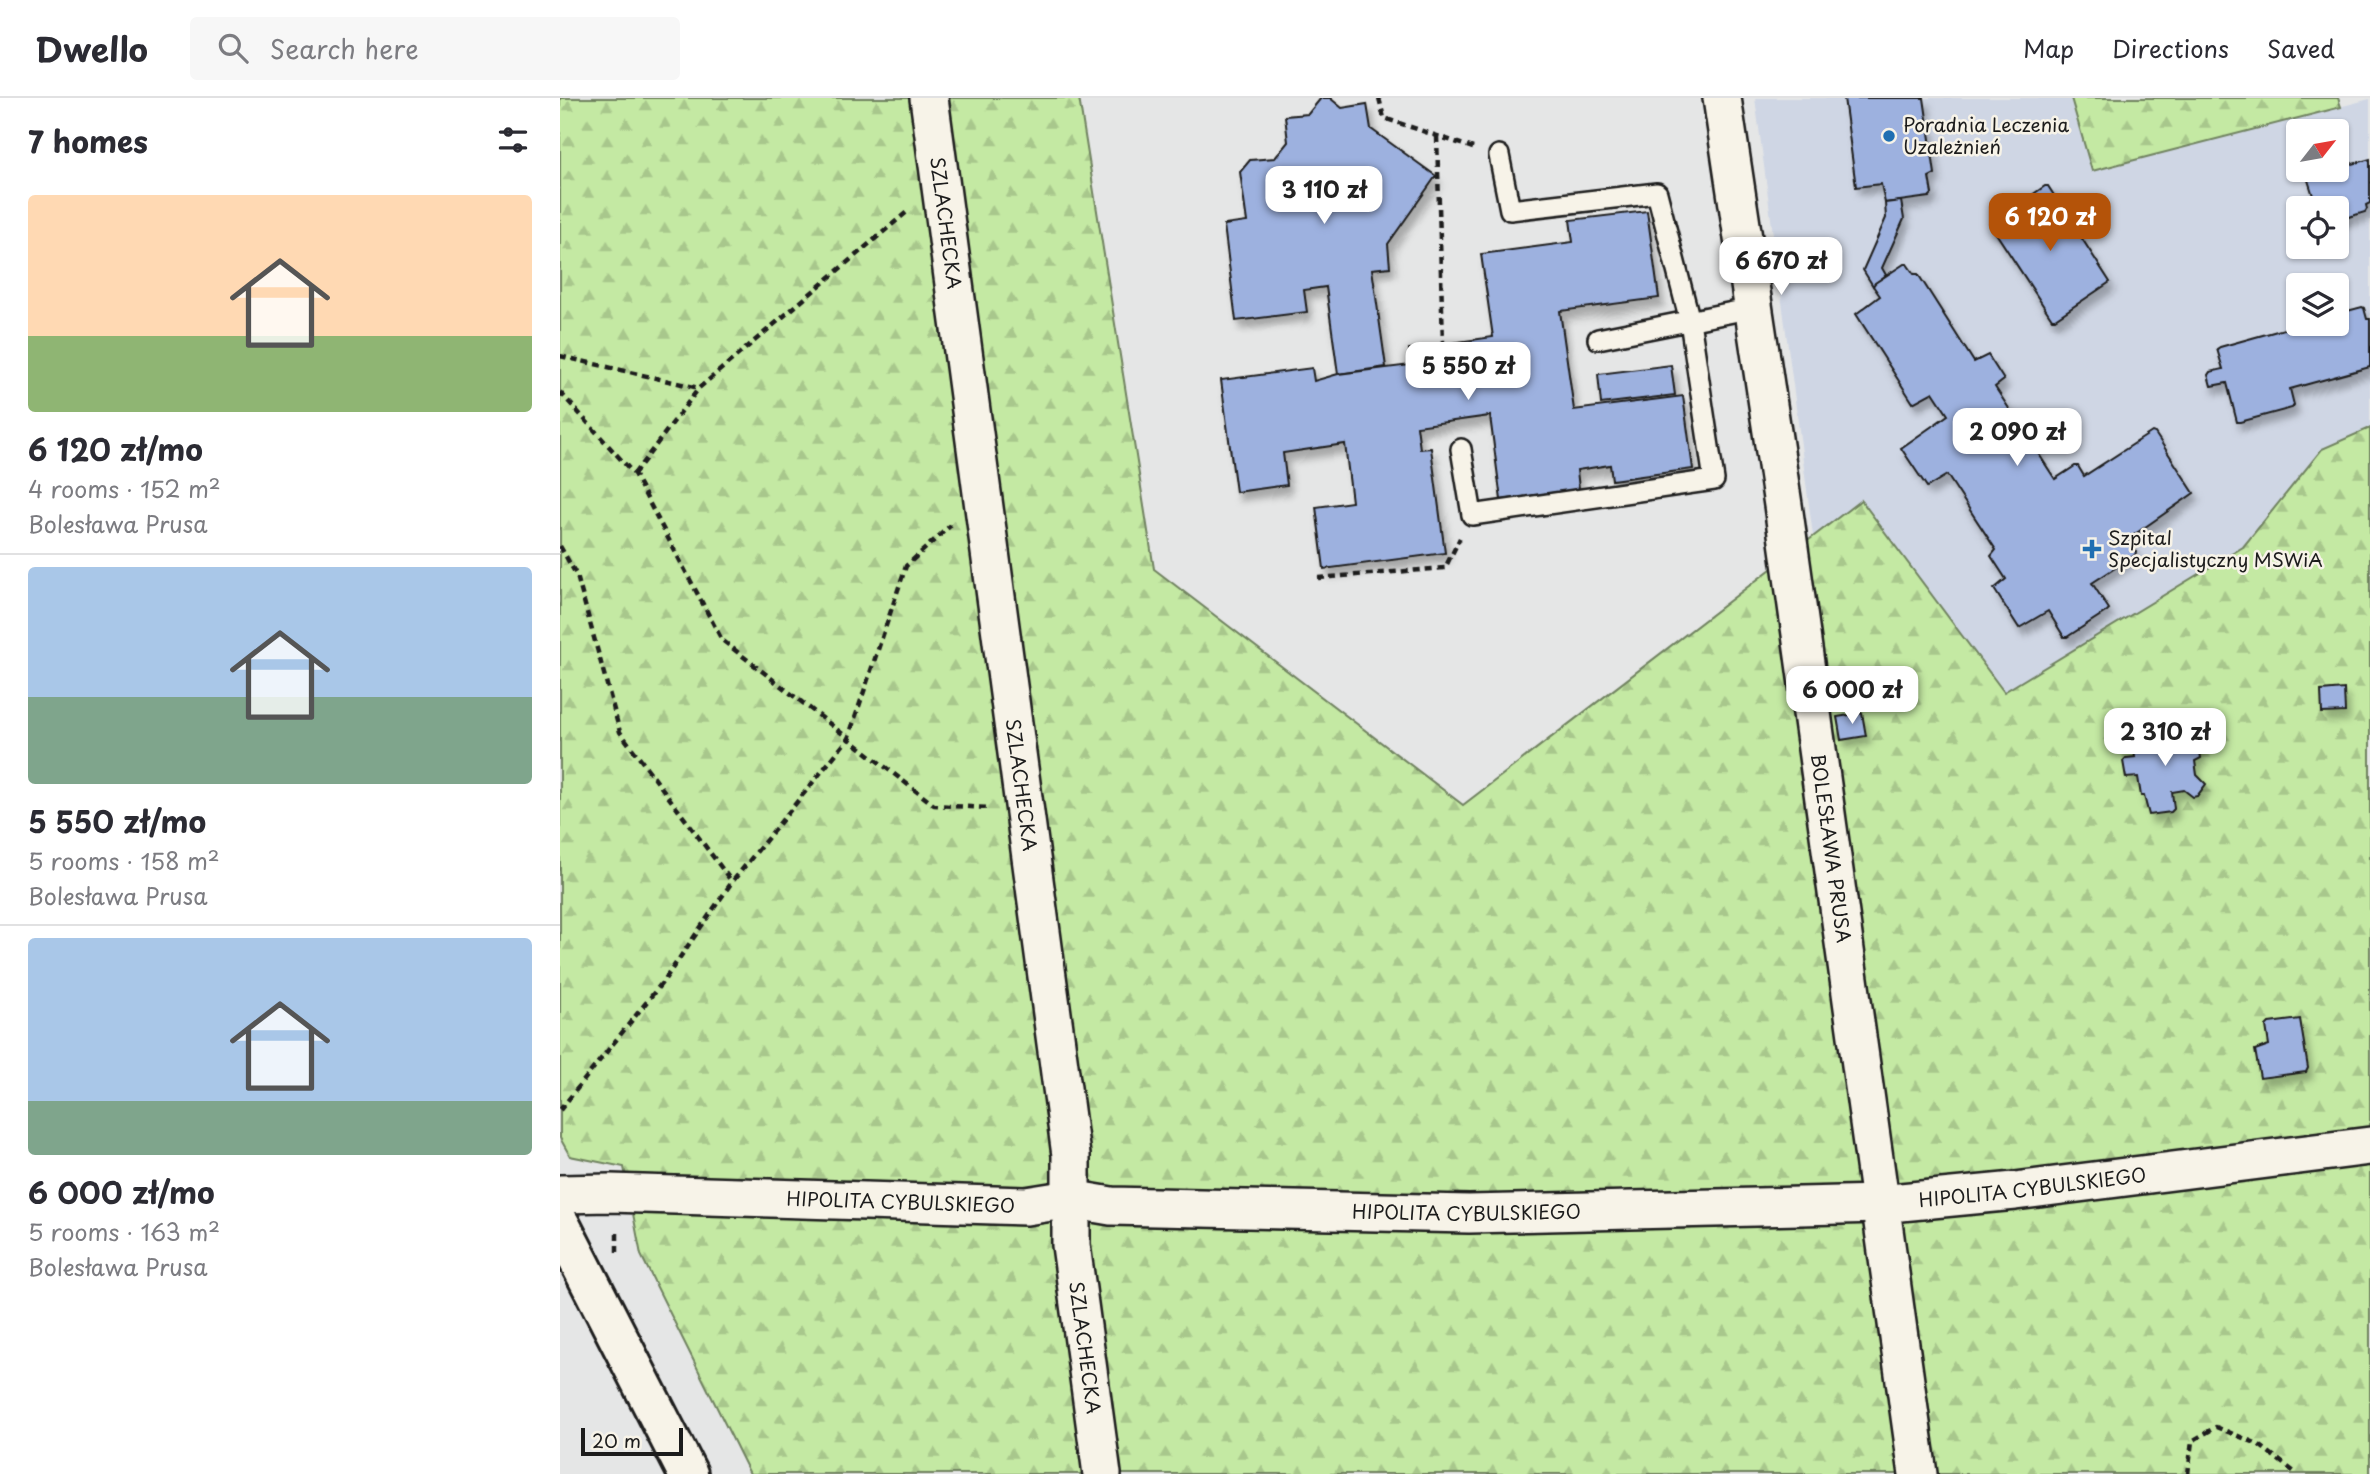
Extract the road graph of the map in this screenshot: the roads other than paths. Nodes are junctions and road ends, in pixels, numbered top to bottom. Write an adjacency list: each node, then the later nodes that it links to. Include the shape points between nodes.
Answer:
1 (929, 98): 10 (street, SZLACHECKA, via 1071,1155)
2 (1722, 98): 4 (street, BOLESŁAWA PRUSA)
3 (1499, 155): 5 (lane, via 1510,210 1657,193)
4 (1753, 308): 5 (lane); 11 (street, BOLESŁAWA PRUSA)
5 (1690, 321): 6 (lane); 7 (lane, via 1714,480 1472,515)
6 (1598, 339)
7 (1461, 449)
8 (2370, 1146): 11 (street, HIPOLITA CYBULSKIEGO)
9 (560, 1194): 10 (street, HIPOLITA CYBULSKIEGO, via 1026,1206)
10 (1070, 1199): 11 (street, HIPOLITA CYBULSKIEGO, via 1111,1206 1469,1214); 14 (street, SZLACHECKA, via 1071,1245)
11 (1880, 1204): 15 (street, BOLESŁAWA PRUSA)
12 (560, 1224): 13 (street)
13 (688, 1474)
14 (1102, 1474)
15 (1918, 1474)

